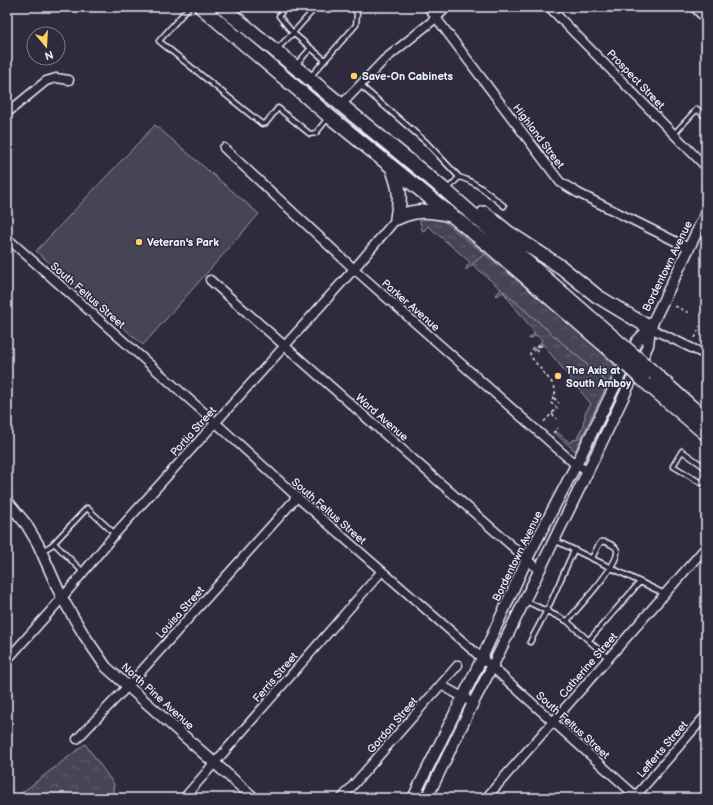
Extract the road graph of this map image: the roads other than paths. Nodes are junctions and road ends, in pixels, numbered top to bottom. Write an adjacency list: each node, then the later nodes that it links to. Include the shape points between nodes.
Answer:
1 (189, 7): 23 (lane, via 159,41 262,124 266,123 278,108 313,134)
2 (201, 7): 23 (highway)
3 (222, 7): 15 (highway)
4 (285, 7): 13 (lane, via 279,16)
5 (316, 7): 13 (lane)
6 (354, 7): 16 (lane, via 357,14 356,25)
7 (428, 7): 11 (street, Highland Street)
8 (447, 7): 11 (street)
9 (550, 7): 25 (street, Prospect Street)
10 (694, 7): 12 (street)
11 (436, 18): 20 (street, via 384,60); 36 (street, Highland Street, via 560,182)
12 (706, 18)
13 (293, 33): 14 (lane); 15 (lane)
14 (311, 48): 16 (lane); 17 (lane)
15 (275, 51): 17 (highway)
16 (325, 60): 18 (lane)
17 (294, 66): 18 (highway)
18 (308, 78): 21 (highway)
19 (69, 80): 22 (street, via 56,78 46,81)
20 (360, 85): 21 (street); 29 (lane, via 426,142)
21 (341, 105): 30 (highway)
22 (7, 113)
23 (329, 116): 27 (highway)
24 (706, 118): 25 (lane, via 697,109)
25 (674, 134): 28 (street, Prospect Street)
26 (224, 148): 37 (street, Parker Avenue)
27 (391, 165): 33 (highway); 34 (highway, via 399,186)
28 (706, 167)
29 (459, 177): 30 (lane); 31 (lane, via 478,186)
30 (446, 191): 39 (highway, via 477,208 509,233 561,267 597,296); 41 (highway)
31 (504, 206)
32 (706, 213): 36 (street, Bordentown Avenue)
33 (452, 215): 34 (highway, via 421,211); 41 (highway)
34 (397, 218): 37 (street, Portia Street)
35 (7, 238): 47 (street, South Feltus Street)
36 (689, 248): 39 (street, Bordentown Avenue)
37 (354, 269): 40 (street, Portia Street); 49 (street, Parker Avenue)
38 (210, 280): 40 (street, Ward Avenue)
39 (650, 328): 42 (street); 44 (street, Bordentown Avenue, via 637,341); 45 (street, Bordentown Avenue, via 648,345)
40 (284, 346): 47 (street, Portia Street); 62 (street, Ward Avenue)
41 (620, 351): 43 (highway, bridge)
42 (706, 355)
43 (649, 377): 46 (highway); 48 (highway)
44 (608, 401): 45 (street); 49 (street, Bordentown Avenue)
45 (618, 410): 51 (street, Bordentown Avenue)
46 (706, 420)
47 (216, 423): 53 (street, South Feltus Street); 55 (street, Portia Street)
48 (706, 434)
49 (576, 465): 51 (street, Parker Avenue); 62 (street, Bordentown Avenue)
50 (706, 468): 52 (lane, via 682,451 673,466 702,483)
51 (588, 471): 56 (street, Bordentown Avenue)
52 (706, 476)
53 (297, 497): 65 (street, South Feltus Street); 81 (street, Louisa Street)
54 (7, 501): 60 (street, North Pine Avenue, via 26,524)
55 (115, 534): 57 (lane, via 87,508); 66 (street, Portia Street)
56 (554, 540): 59 (lane); 64 (street, Bordentown Avenue)
57 (54, 542): 60 (lane); 66 (lane)
58 (706, 548): 68 (street, Catherine Street)
59 (574, 550): 61 (lane); 71 (lane)
60 (41, 551): 69 (street, North Pine Avenue)
61 (592, 558): 63 (lane); 63 (lane, via 601,542 605,541 615,546 617,554)
62 (527, 560): 64 (street, Ward Avenue); 75 (street, Bordentown Avenue)
63 (611, 568): 67 (lane); 72 (lane)
64 (539, 570): 70 (street, Bordentown Avenue)
65 (382, 571): 75 (street, South Feltus Street); 87 (street, Ferris Street)
66 (84, 572): 69 (street, Portia Street)
67 (640, 582): 68 (lane); 73 (lane)
68 (665, 594): 76 (street, Catherine Street)
69 (62, 598): 77 (street, Portia Street); 81 (street, North Pine Avenue, via 106,666)
70 (524, 600): 71 (lane); 79 (street, Bordentown Avenue)
71 (547, 610): 72 (lane); 74 (lane)
72 (567, 621): 73 (lane)
73 (588, 640): 76 (lane)
74 (530, 642)
75 (482, 658): 79 (street, South Feltus Street); 82 (street, Bordentown Avenue)
76 (608, 658): 85 (street, Catherine Street)
77 (7, 660)
78 (458, 665): 80 (street, Gordon Street)
79 (492, 667): 83 (street, Bordentown Avenue); 85 (street, South Feltus Street)
80 (441, 685): 82 (street); 91 (street, Gordon Street)
81 (128, 686): 86 (street, Louisa Street); 87 (street, North Pine Avenue)
82 (462, 697): 83 (street); 92 (street, Bordentown Avenue)
83 (473, 703): 93 (street, Bordentown Avenue)
84 (706, 715): 88 (street, Lefferts Street)
85 (553, 722): 88 (street, South Feltus Street); 94 (street, Catherine Street)
86 (77, 739)
87 (215, 763): 89 (street, Ferris Street); 90 (street, North Pine Avenue)
88 (636, 797)
89 (184, 798)
90 (254, 798)
91 (342, 798)
92 (413, 798)
93 (427, 798)
94 (486, 798)

